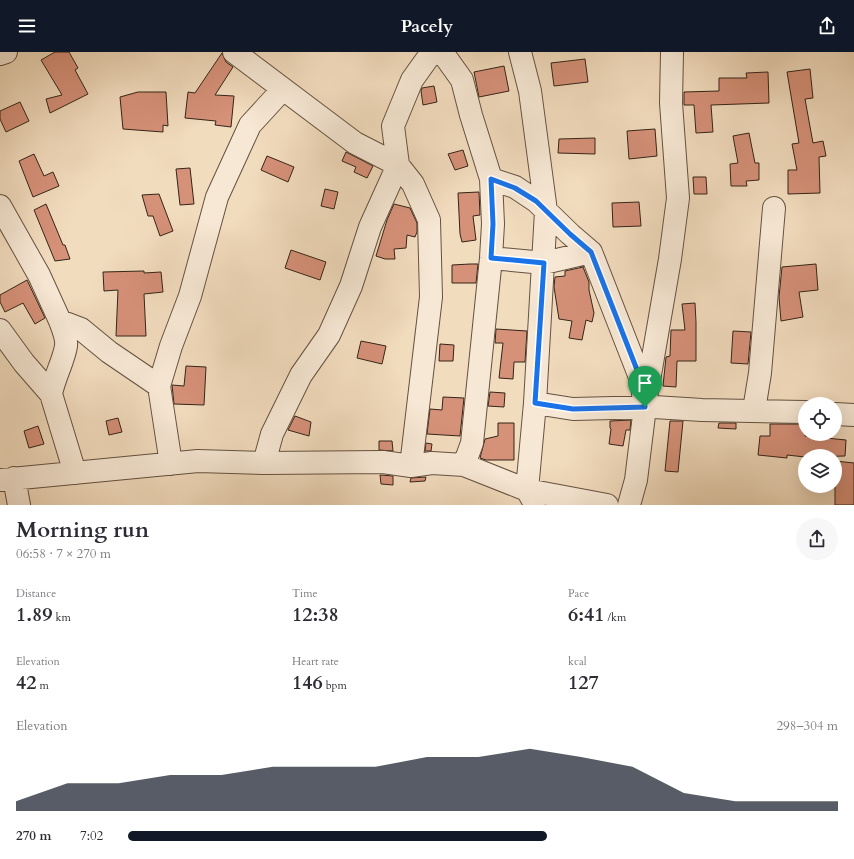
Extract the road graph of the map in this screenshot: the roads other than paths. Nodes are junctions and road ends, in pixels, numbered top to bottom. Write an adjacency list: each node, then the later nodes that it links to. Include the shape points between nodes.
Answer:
1 (6, 52): 7 (street)
2 (234, 52): 8 (street)
3 (432, 52): 9 (street, via 412,80 393,126)
4 (442, 52): 10 (street, via 462,80)
5 (520, 52): 13 (street, via 530,91)
6 (672, 52): 22 (street, via 670,103 678,198 670,259 648,375)
7 (0, 54)
8 (282, 89): 9 (street, via 356,142); 19 (street, via 250,125 217,196 190,296)
9 (398, 165): 27 (street, via 370,227 348,293 329,335 301,375 272,434); 30 (street, via 413,184 429,220 430,242 431,297)
10 (491, 179): 13 (street, via 515,188 536,201); 15 (street)
11 (0, 206): 17 (street, via 39,275)
12 (774, 208): 23 (street, via 760,373)
13 (546, 211): 14 (street); 16 (street)
14 (591, 252): 16 (street); 22 (street, via 641,380)
15 (491, 258): 16 (street); 29 (street, via 472,443)
16 (544, 263): 21 (street)
17 (60, 322): 19 (street, via 81,330); 20 (street, via 66,345)
18 (0, 330): 20 (street)
19 (159, 386): 28 (street)
20 (51, 394): 31 (street)
21 (535, 403): 22 (street, via 573,409); 33 (street)
22 (645, 407): 23 (street); 36 (street, via 636,480)
23 (754, 410): 24 (street)
24 (798, 412)
25 (842, 414): 26 (street)
26 (854, 415)
27 (264, 463): 28 (street, via 198,461); 30 (street, via 383,462)
28 (171, 464): 31 (street)
29 (464, 465): 30 (street, via 432,463); 33 (street)
30 (411, 466)
31 (75, 473): 32 (street)
32 (7, 479): 34 (street)
33 (532, 498): 35 (street)
34 (19, 505)
35 (607, 505)
36 (629, 505)

